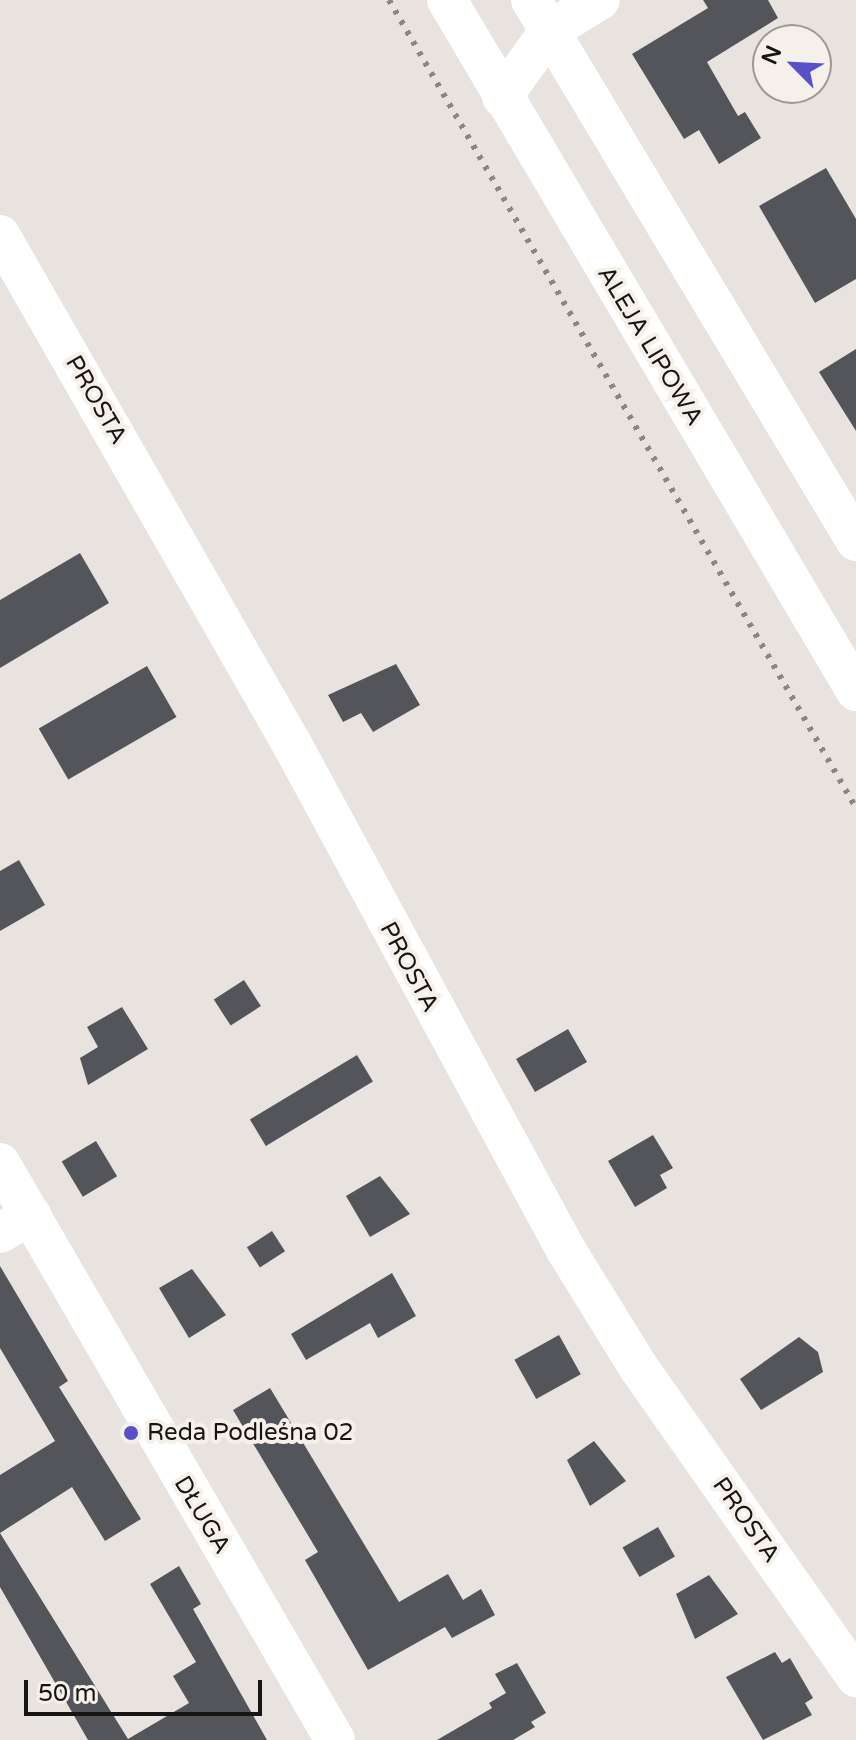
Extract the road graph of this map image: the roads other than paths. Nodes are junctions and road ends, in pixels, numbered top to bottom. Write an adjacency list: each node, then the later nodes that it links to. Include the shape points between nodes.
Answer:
1 (447, 0): 4 (street, ALEJA LIPOWA)
2 (600, 0): 3 (street)
3 (541, 15): 4 (street); 6 (street)
4 (502, 97): 7 (street, ALEJA LIPOWA)
5 (0, 235): 10 (street, PROSTA, via 294,748 550,1225 639,1368)
6 (856, 541)
7 (856, 691)
8 (0, 1163): 9 (street, DŁUGA)
9 (16, 1224): 11 (street, DŁUGA)
10 (856, 1677)
11 (335, 1740)

